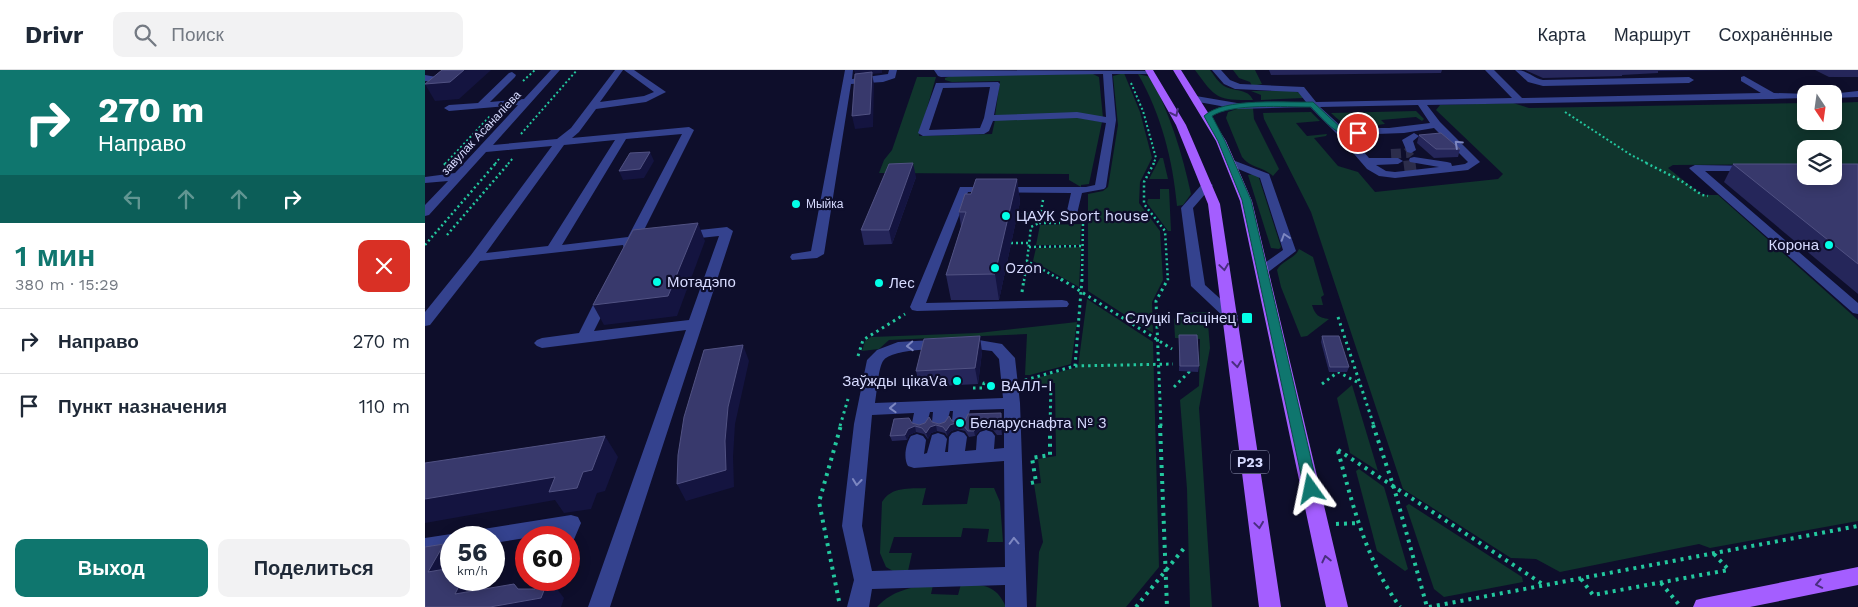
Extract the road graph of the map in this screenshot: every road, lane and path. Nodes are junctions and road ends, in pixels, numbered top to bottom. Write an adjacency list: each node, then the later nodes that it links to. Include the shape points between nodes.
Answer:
1 (535, 70): 34 (path)
2 (556, 70): 32 (street, завулак Асаналіева)
3 (577, 70): 51 (path)
4 (619, 70): 37 (street)
5 (628, 70): 37 (street, via 661,92 646,99)
6 (849, 70): 22 (street)
7 (893, 70): 22 (street, via 892,76 883,79)
8 (1177, 70): 30 (main road)
9 (1216, 70): 35 (street, via 1237,87 1301,89)
10 (1489, 70): 31 (street)
11 (1519, 70): 24 (street, via 1531,80 1543,83)
12 (1673, 70): 24 (street)
13 (1107, 71): 14 (street); 17 (street); 43 (street)
14 (1126, 71): 15 (street); 91 (path, via 1143,111 1156,158 1144,182 1144,204 1165,231 1168,280 1156,301)
15 (1150, 71): 59 (main road, Р23, one-way to 59, via 1181,126)
16 (939, 72): 17 (street); 23 (street)
17 (971, 72)
18 (512, 75): 36 (street)
19 (425, 78): 21 (street)
20 (1745, 79): 28 (street)
21 (439, 80)
22 (847, 82): 75 (street, via 817,254)
23 (939, 85): 42 (street, via 995,84); 42 (street, via 923,133 984,131)
24 (1696, 85): 29 (street)
25 (1858, 94): 27 (street)
26 (1797, 95): 28 (street)
27 (1843, 95)
28 (1773, 96): 29 (street)
29 (1717, 97): 31 (street)
30 (1196, 99): 38 (street); 41 (main road)
31 (1520, 101): 33 (street)
32 (526, 102): 34 (street); 52 (street, завулак Асаналіева)
33 (1421, 103): 35 (street); 44 (street)
34 (501, 104): 36 (street); 58 (path)
35 (1313, 105): 38 (street); 45 (street)
36 (480, 106): 39 (street)
37 (593, 106): 49 (street, via 575,130)
38 (1237, 106): 41 (street, via 1216,110)
39 (449, 108)
40 (1561, 110): 62 (path, via 1631,156 1702,195)
41 (1207, 116): 54 (main road)
42 (989, 118): 43 (street, via 1077,115)
43 (1111, 120): 61 (street, via 1100,187)
44 (1439, 127): 45 (street, via 1358,133); 47 (street, via 1433,134); 55 (street, one-way to 44, via 1475,162)
45 (1340, 131): 48 (street)
46 (623, 136): 49 (street); 68 (street, via 689,130); 74 (street)
47 (1414, 136): 48 (street); 55 (street, via 1407,140 1415,158)
48 (1348, 140): 53 (street)
49 (561, 141): 50 (street); 76 (street)
50 (524, 145): 51 (street); 67 (path)
51 (511, 146): 52 (street); 71 (path)
52 (483, 149): 57 (street, завулак Асаналіева)
53 (1364, 159): 53 (street, via 1382,169 1398,161 1369,155); 55 (street, via 1383,174 1395,175)
54 (1230, 162): 79 (main road, via 1247,200); 79 (street, one-way to 54, via 1290,251 1265,176)
55 (1468, 167)
56 (1760, 168): 62 (street, via 1695,168)
57 (458, 176): 58 (street); 63 (street, завулак Асаналіева)
58 (428, 179)
59 (1207, 185): 86 (main road, Р23, one-way to 86, via 1214,204); 86 (street, via 1187,208 1198,286)
60 (1045, 190): 61 (street); 64 (path); 84 (street, via 964,189)
61 (1077, 190): 65 (street)
62 (1730, 198): 85 (street)
63 (425, 212)
64 (1041, 213): 66 (path); 70 (path, via 1039,223 1031,227)
65 (1078, 214): 72 (path)
66 (1017, 215)
67 (447, 235)
68 (632, 241): 74 (street); 77 (street); 89 (street, via 727,230)
69 (1011, 243): 70 (path)
70 (1029, 243): 73 (path)
71 (425, 245)
72 (1083, 246): 73 (path); 81 (path)
73 (1029, 247): 78 (path)
74 (552, 250): 76 (street)
75 (797, 257)
76 (476, 258): 88 (street)
77 (623, 258)
78 (1027, 261): 81 (path); 83 (path)
79 (1262, 270): 139 (main road, one-way to 79)
80 (610, 285): 90 (street)
81 (1082, 292): 91 (path); 99 (path)
82 (1062, 304): 83 (street)
83 (1021, 305): 84 (street)
84 (917, 306): 94 (path, via 863,340)
85 (1858, 310)
86 (1231, 316): 138 (main road, Р23, one-way to 138)
87 (1338, 317): 102 (path)
88 (425, 322)
89 (695, 324): 90 (street); 132 (street)
90 (584, 337): 92 (street)
91 (1157, 340): 93 (path); 95 (path)
92 (542, 343)
93 (1172, 349)
94 (857, 361)
95 (1159, 364): 96 (path); 99 (path); 125 (path)
96 (1173, 364)
97 (1188, 364): 104 (path, via 1189,372)
98 (1336, 365): 100 (path)
99 (1075, 366): 116 (path, via 1025,380 1030,387 1051,386 1050,455 1032,458)
100 (1338, 372): 102 (path); 103 (path)
101 (1004, 382): 108 (path, via 983,383 983,388)
102 (1359, 383): 117 (path)
103 (1322, 384)
104 (1174, 387)
105 (849, 395): 133 (path, via 819,502)
106 (1011, 403): 107 (street, one-way to 107, via 1007,358 997,347 967,343 898,347 882,353 875,360); 109 (street); 112 (street)
107 (865, 409): 111 (street, one-way to 107); 129 (street, one-way to 129, via 852,526)
108 (961, 413): 109 (street); 110 (street); 114 (street)
109 (988, 419): 113 (street)
110 (940, 422): 111 (street); 115 (street)
111 (920, 423): 115 (street, via 914,461)
112 (1012, 454): 113 (street); 126 (street, one-way to 112)
113 (984, 456): 114 (street)
114 (956, 458): 115 (street)
115 (935, 460)
116 (1036, 482)
117 (1394, 488): 131 (path); 140 (path, via 1338,450 1357,523 1387,591); 141 (path)
118 (552, 526): 119 (street, via 571,523)
119 (570, 526)
120 (1858, 526): 124 (path)
121 (440, 544): 122 (street)
122 (425, 546)
123 (1185, 547): 125 (path)
124 (1714, 554): 128 (path); 130 (path, via 1728,570)
125 (1167, 569): 136 (path); 137 (path)
126 (1015, 576): 129 (street); 135 (street)
127 (1858, 576): 143 (main road, one-way to 143)
128 (1581, 579): 130 (path, via 1593,595); 131 (path)
129 (864, 580): 134 (street)
130 (1661, 582): 142 (path)
131 (1545, 586): 141 (path)
132 (599, 607)
133 (840, 607)
134 (858, 607)
135 (1016, 607)
136 (1136, 607)
137 (1167, 607)
138 (1270, 607)
139 (1337, 607)
140 (1400, 607)
141 (1427, 607)
142 (1681, 607)
143 (1704, 607)

